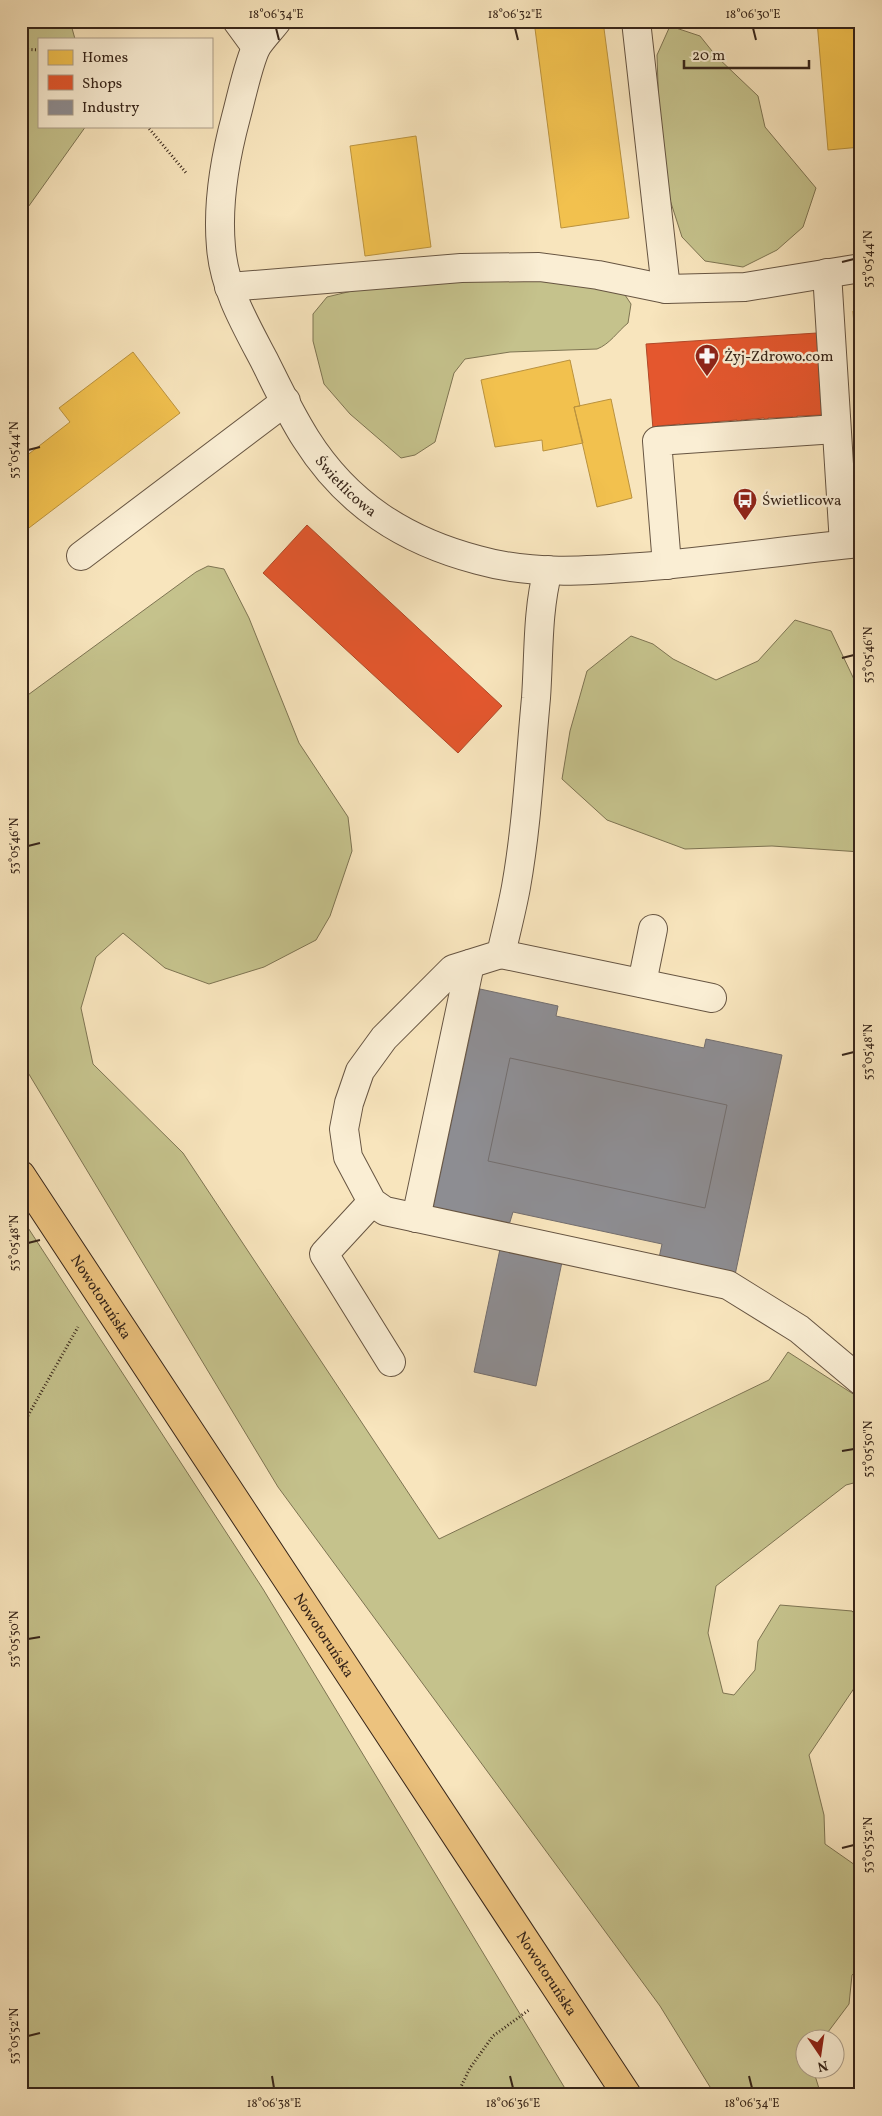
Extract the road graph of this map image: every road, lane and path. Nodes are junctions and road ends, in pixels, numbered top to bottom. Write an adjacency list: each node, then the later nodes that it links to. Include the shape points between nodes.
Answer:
1 (237, 21): 4 (street)
2 (277, 21): 4 (street)
3 (636, 21): 12 (street)
4 (256, 47): 8 (street, Świetlicowa, via 229,143)
5 (21, 49): 6 (path)
6 (38, 50)
7 (149, 128): 8 (path)
8 (221, 216): 11 (street, Świetlicowa, via 221,248)
9 (861, 268): 10 (street)
10 (827, 273): 12 (street, via 745,287); 14 (street)
11 (229, 287): 12 (street, via 461,268 540,267); 13 (street, Świetlicowa, via 238,311)
12 (666, 289)
13 (286, 401): 16 (street); 18 (street, Świetlicowa, via 306,439 331,473 360,502 393,527 439,548 480,561)
14 (836, 429): 15 (street); 17 (street, via 657,441)
15 (852, 543): 17 (street, Świetlicowa)
16 (81, 556)
17 (667, 565): 18 (street, Świetlicowa, via 597,571)
18 (548, 570): 20 (street, via 541,611 524,826 516,887)
19 (653, 929): 22 (street)
20 (501, 954): 21 (street); 22 (street)
21 (470, 964): 25 (street, via 453,969 384,1038 360,1071 344,1129 348,1157); 26 (street)
22 (642, 983): 23 (street)
23 (712, 998)
24 (21, 1176): 27 (main road, Nowotoruńska)
25 (372, 1202): 26 (street, via 384,1211); 28 (street, via 324,1254)
26 (416, 1218): 29 (street, via 728,1285 799,1329)
27 (98, 1291): 30 (path); 31 (main road, Nowotoruńska)
28 (391, 1362)
29 (861, 1382)
30 (21, 1428)
31 (557, 1988): 32 (path, via 493,2036 470,2068); 33 (main road, Nowotoruńska)
32 (457, 2095)
33 (627, 2095)

